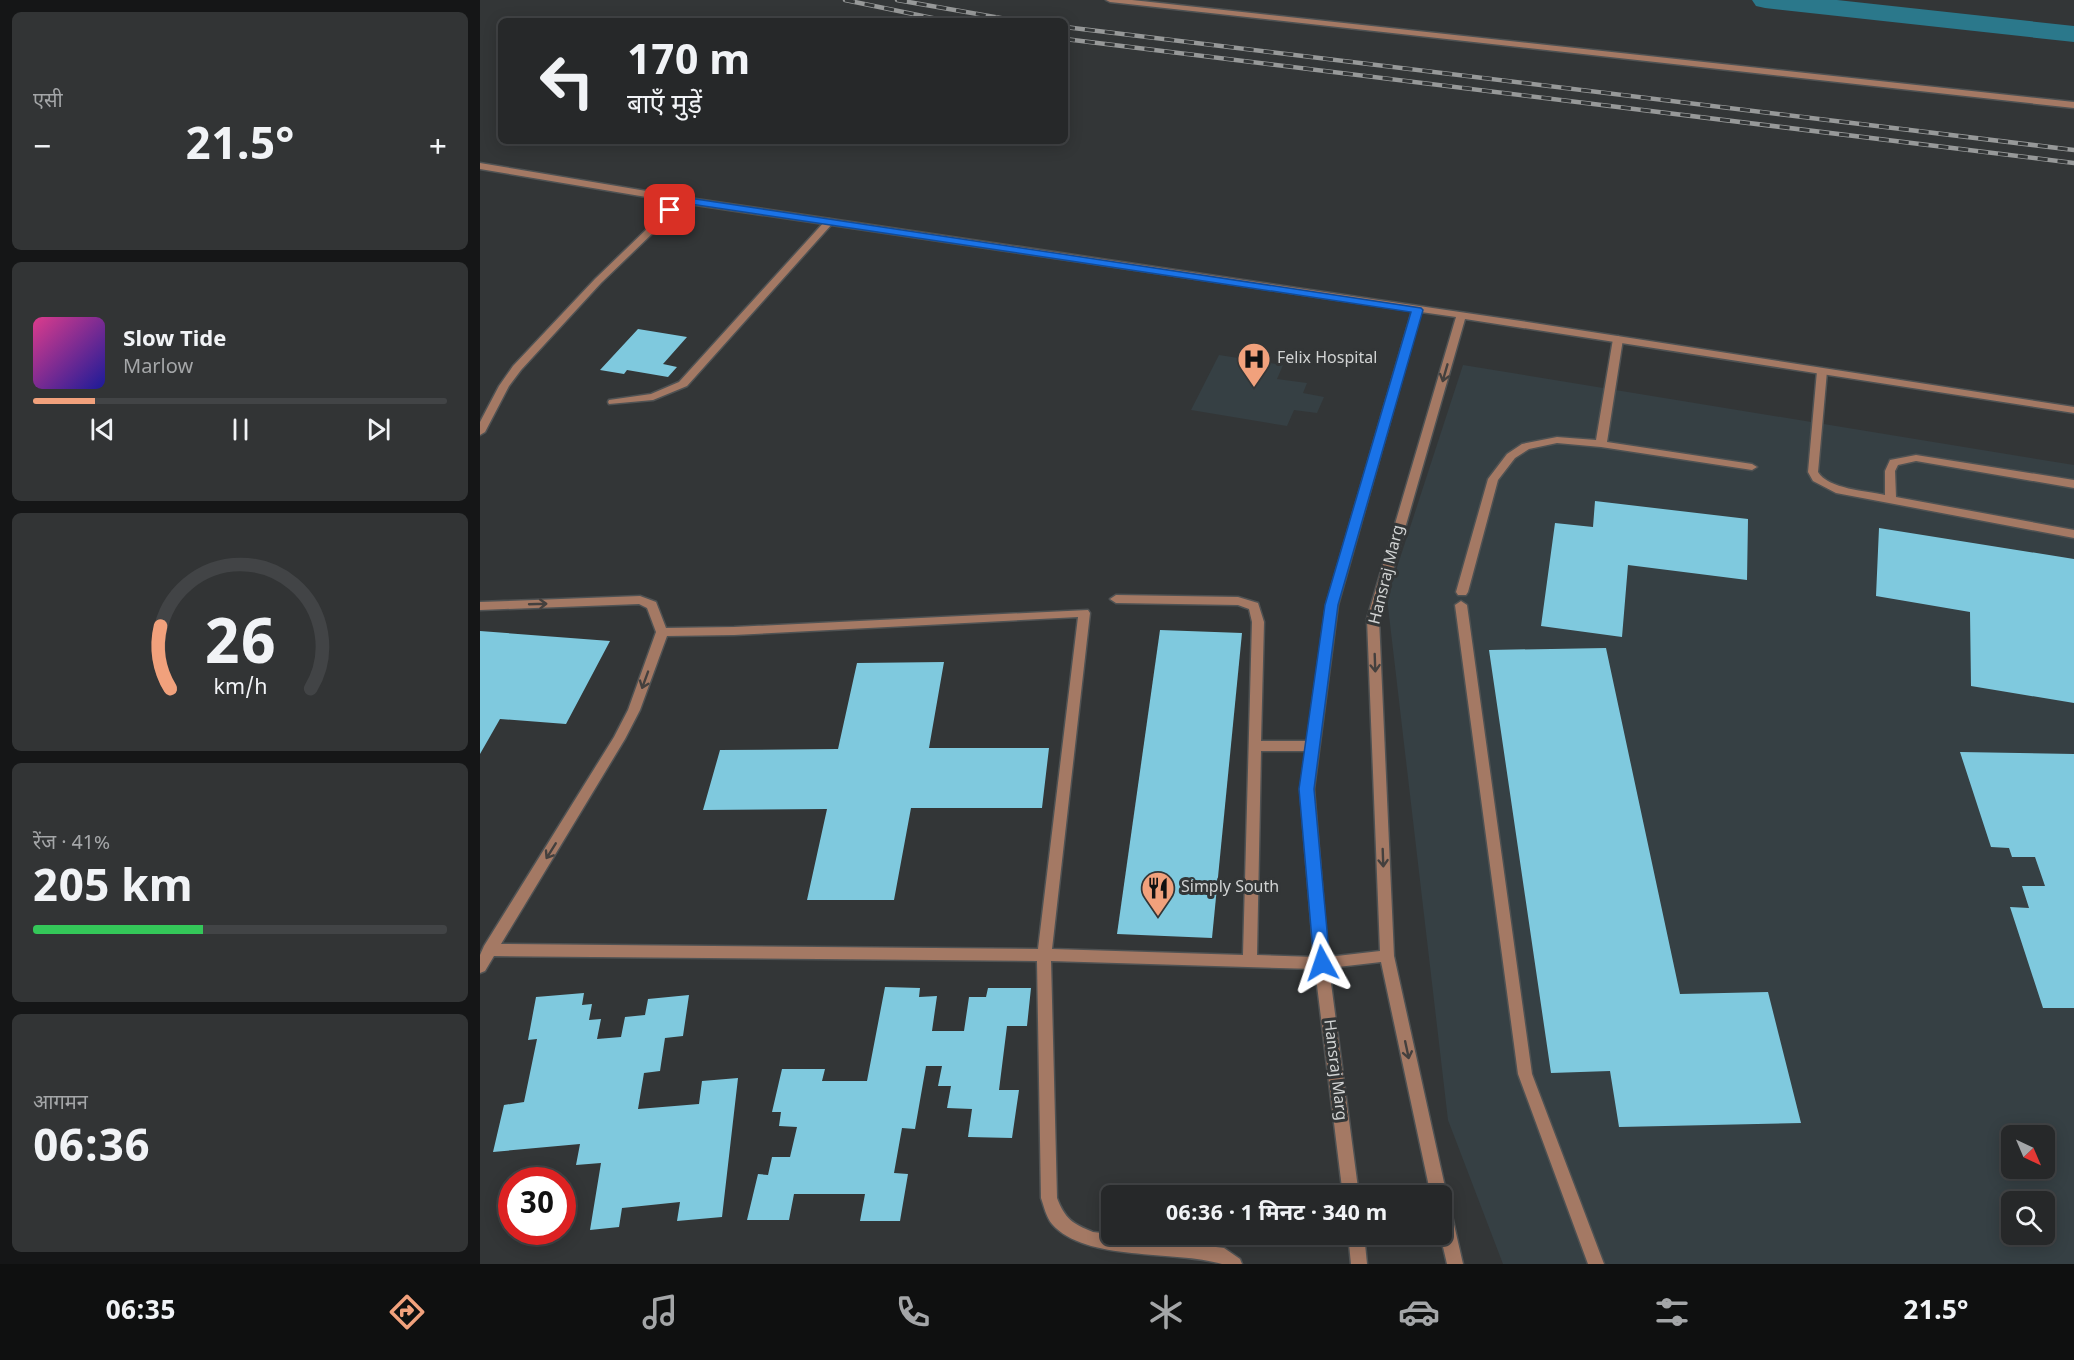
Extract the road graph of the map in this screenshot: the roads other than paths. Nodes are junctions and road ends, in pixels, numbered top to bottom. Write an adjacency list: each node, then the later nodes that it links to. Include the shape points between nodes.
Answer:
1 (1110, 0): 2 (street)
2 (2074, 105)
3 (480, 166): 4 (street)
4 (682, 200): 5 (street); 12 (street, via 598,281 517,369)
5 (830, 222): 6 (street); 10 (street, via 682,384 652,398)
6 (1417, 310): 7 (street); 22 (street, Hansraj Marg, via 1332,605)
7 (1461, 317): 8 (street); 25 (street, Hansraj Marg, one-way to 25, via 1373,619)
8 (1618, 339): 9 (street); 13 (street)
9 (1822, 371): 11 (street); 16 (street, via 1813,472 1836,489)
10 (613, 402)
11 (2074, 410)
12 (480, 432)
13 (1601, 444): 14 (street); 36 (street, via 1542,441 1526,446 1502,466 1493,479 1461,598 1525,1074)
14 (1752, 467)
15 (2074, 484): 16 (street, via 1917,458 1894,462 1890,471)
16 (1891, 500): 17 (street)
17 (2074, 534)
18 (1116, 599): 21 (street, via 1238,601 1254,606 1258,622)
19 (480, 606): 20 (street, one-way to 20, via 640,600 652,605)
20 (662, 632): 23 (street, one-way to 23, via 620,739); 24 (street, via 1084,613)
21 (1255, 746): 22 (street); 26 (street)
22 (1312, 746): 27 (street, Hansraj Marg, via 1307,789)
23 (489, 950): 24 (street); 28 (street)
24 (1044, 955): 26 (street); 33 (street, via 1049,1198 1056,1217 1071,1231 1093,1239 1224,1256)
25 (1387, 956): 27 (street); 30 (street, Hansraj Marg, one-way to 30)
26 (1250, 961): 27 (street)
27 (1322, 963): 29 (street, Hansraj Marg)
28 (480, 967)
29 (1350, 1185)
30 (1437, 1185)
31 (1357, 1245): 34 (street)
32 (1451, 1245): 35 (street)
33 (1234, 1264)
34 (1359, 1264)
35 (1455, 1264)
36 (1596, 1264)

